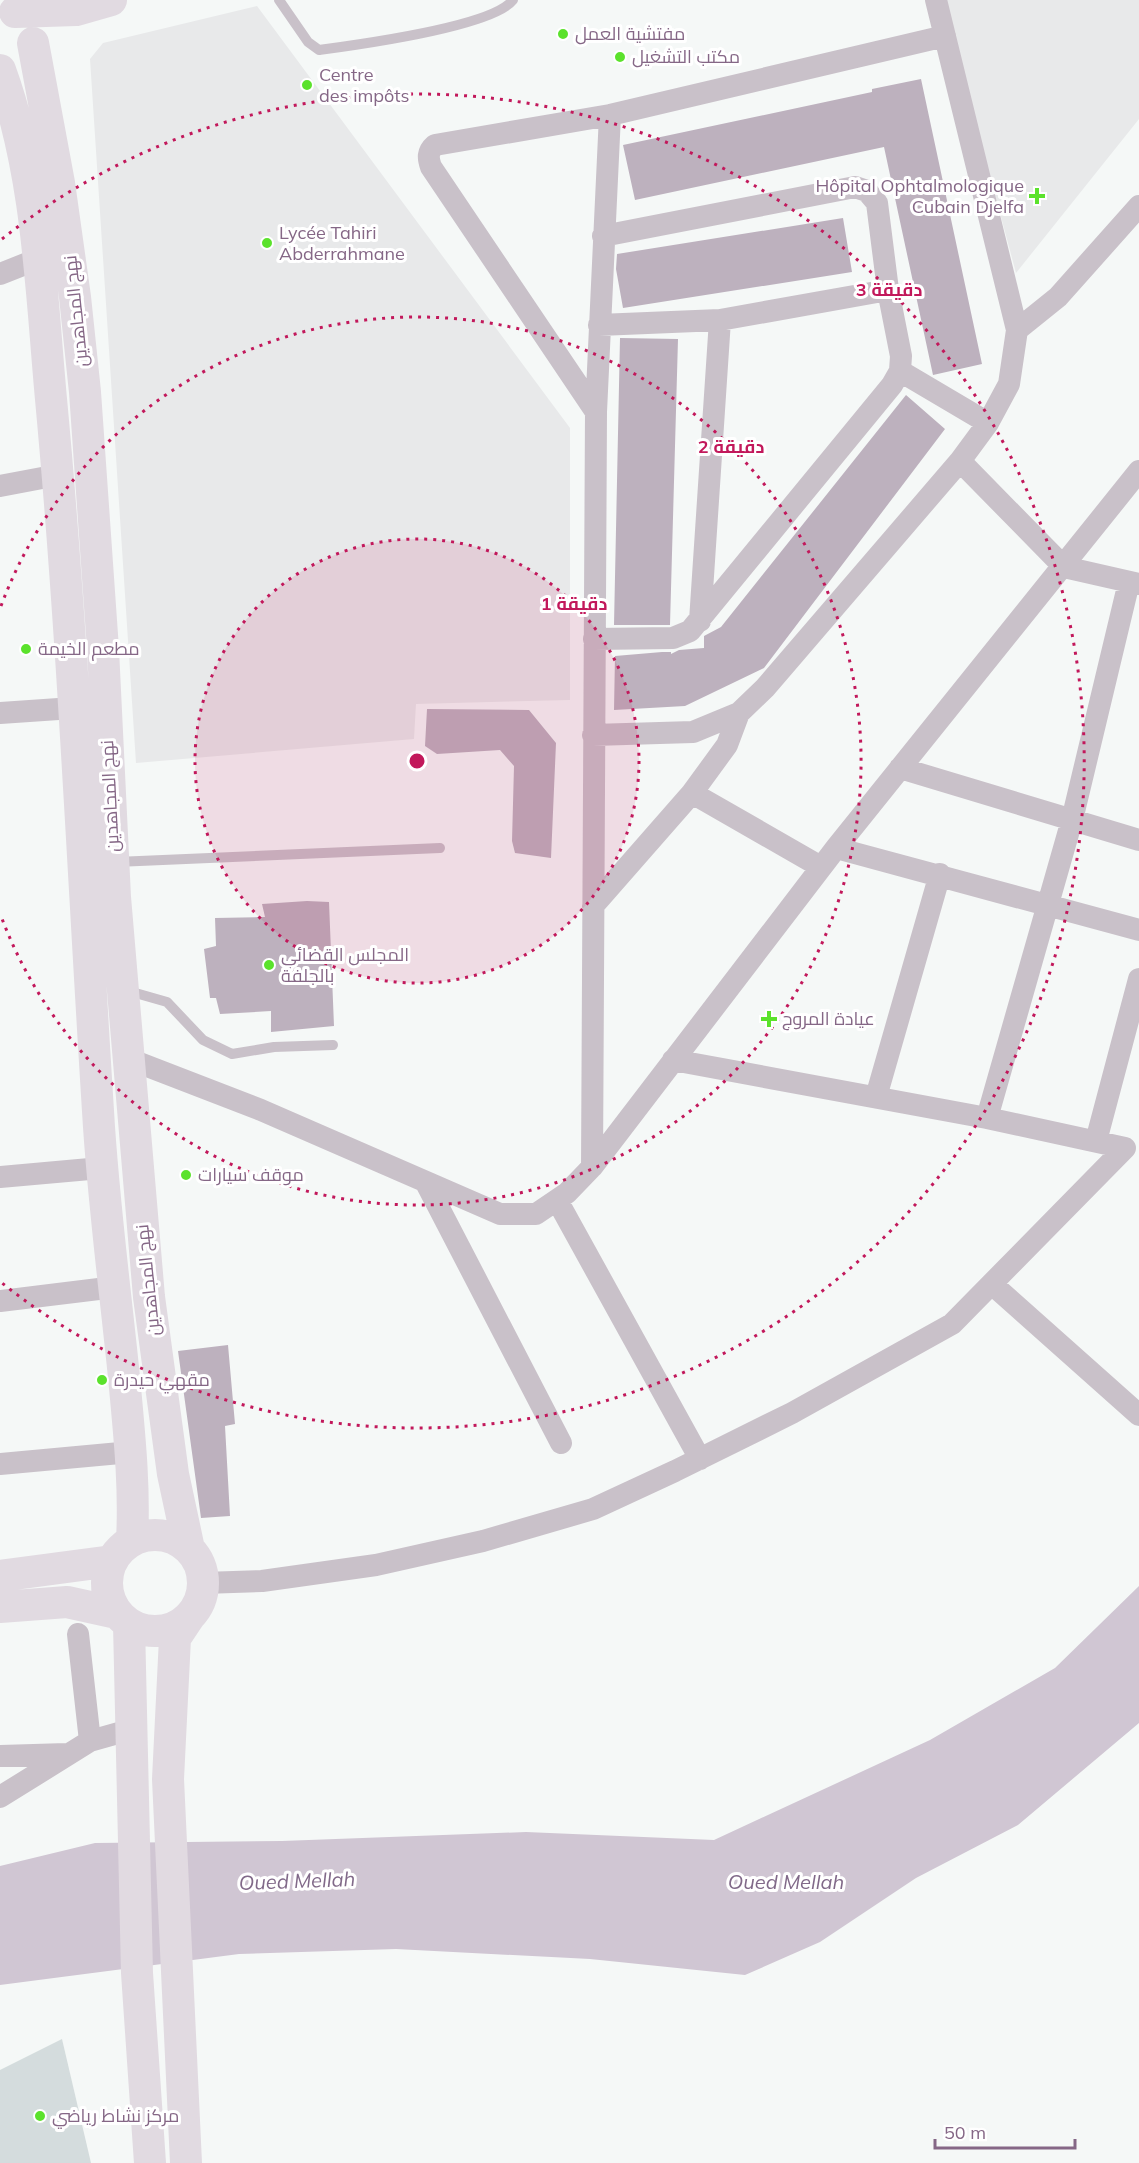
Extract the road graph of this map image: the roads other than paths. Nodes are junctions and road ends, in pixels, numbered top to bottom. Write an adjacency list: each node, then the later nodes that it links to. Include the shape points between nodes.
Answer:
1 (111, 0): 5 (main road)
2 (279, 0): 3 (lane, via 308,42 319,50 370,44 485,17)
3 (513, 0)
4 (936, 0): 6 (street)
5 (22, 20): 7 (main road, via 22,57); 38 (main road, نهج المجاهدين, via 69,247 85,392)
6 (945, 36): 8 (street); 16 (street)
7 (1, 62): 11 (main road, نهج المجاهدين, via 17,128)
8 (610, 115): 10 (street); 18 (street, via 435,145 428,158)
9 (1139, 206): 16 (street, via 1058,297)
10 (603, 236): 13 (street, via 855,187 867,191 877,203); 15 (street)
11 (38, 260): 12 (street); 22 (main road, نهج المجاهدين)
12 (0, 274)
13 (888, 290): 14 (street); 17 (street, via 901,356)
14 (720, 320): 15 (street); 26 (street)
15 (599, 325): 18 (street)
16 (1017, 330): 19 (street, via 1009,384)
17 (900, 371): 19 (street); 26 (street)
18 (596, 412): 27 (street)
19 (988, 423): 20 (street)
20 (960, 461): 24 (street); 29 (street, via 765,688)
21 (1139, 471): 24 (street)
22 (58, 475): 23 (street); 28 (main road, نهج المجاهدين)
23 (0, 486)
24 (1064, 567): 25 (street); 32 (street)
25 (1134, 583): 34 (street)
26 (700, 621): 27 (street, via 680,638)
27 (594, 639): 31 (street)
28 (73, 708): 30 (street); 54 (main road, نهج المجاهدين)
29 (739, 713): 31 (street, via 693,732); 33 (street, via 727,745)
30 (0, 714)
31 (593, 735): 42 (street)
32 (900, 768): 34 (street); 37 (street)
33 (692, 793): 39 (street); 42 (street)
34 (1072, 820): 35 (street); 41 (street)
35 (1139, 840)
36 (440, 848): 38 (lane)
37 (836, 848): 39 (street); 40 (street)
38 (113, 862): 45 (main road, نهج المجاهدين)
39 (821, 867): 48 (street)
40 (940, 874): 41 (street); 49 (street)
41 (1047, 903): 43 (street); 50 (street)
42 (593, 906): 53 (street)
43 (1139, 930)
44 (1139, 979): 51 (street)
45 (125, 990): 46 (lane, via 167,1002 203,1040 231,1054 274,1047); 47 (main road, نهج المجاهدين)
46 (333, 1045)
47 (129, 1059): 56 (street, via 261,1110); 66 (main road, نهج المجاهدين, via 160,1393)
48 (673, 1060): 49 (street); 53 (street)
49 (876, 1097): 50 (street)
50 (987, 1118): 51 (street)
51 (1096, 1141): 52 (street)
52 (1134, 1145): 58 (street)
53 (592, 1167): 57 (street)
54 (101, 1168): 55 (street); 59 (main road, نهج المجاهدين)
55 (0, 1177)
56 (426, 1184): 57 (street, via 500,1214 536,1214); 62 (street)
57 (557, 1200): 64 (street)
58 (993, 1285): 61 (street); 64 (street, via 952,1324)
59 (115, 1287): 60 (street); 63 (main road, نهج المجاهدين)
60 (0, 1301)
61 (1139, 1415)
62 (561, 1443)
63 (131, 1452): 65 (street); 67 (main road, نهج المجاهدين, via 134,1502)
64 (700, 1459): 69 (street, via 593,1509 483,1542 376,1565 262,1581)
65 (0, 1464)
66 (189, 1549): 67 (main road, via 176,1539 146,1535); 69 (main road, via 196,1558)
67 (122, 1551): 68 (main road); 72 (main road, via 107,1574 107,1587)
68 (0, 1576)
69 (203, 1583): 71 (main road, via 200,1601)
70 (0, 1607): 72 (main road, via 67,1602)
71 (189, 1617): 72 (main road, via 176,1627 160,1631 144,1630); 80 (main road, via 175,1638 168,1779)
72 (123, 1618): 74 (main road)
73 (78, 1634): 75 (street)
74 (129, 1730): 75 (street); 79 (main road, via 137,1973)
75 (90, 1741): 76 (street)
76 (68, 1754): 77 (street); 78 (street)
77 (0, 1756)
78 (0, 1797)
79 (150, 2163)
80 (186, 2163)

